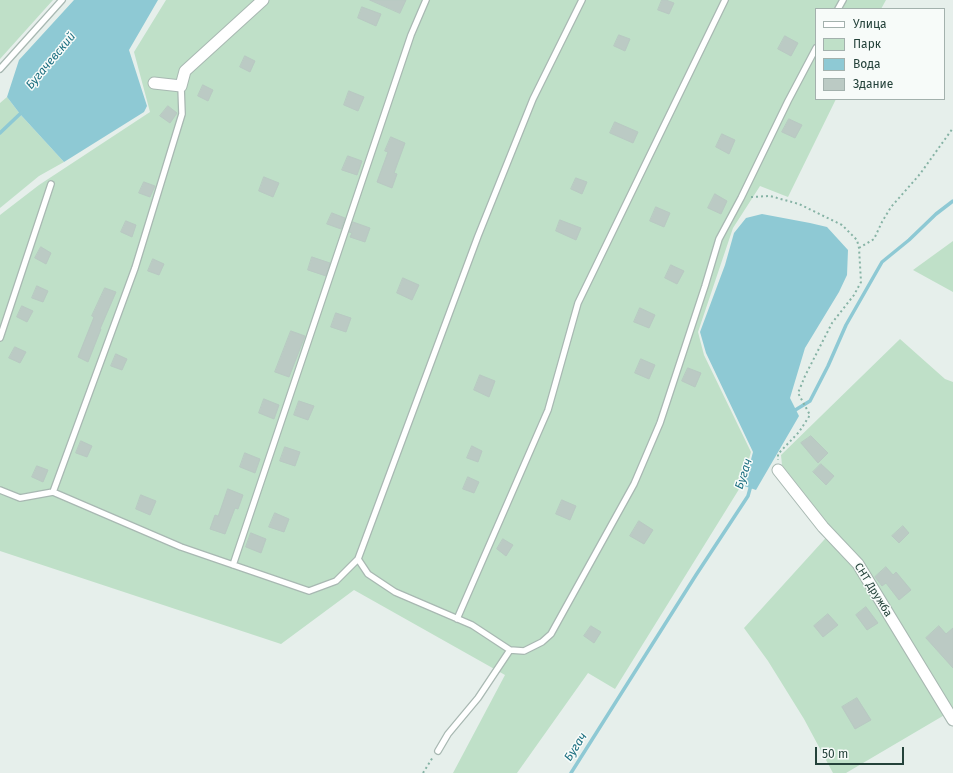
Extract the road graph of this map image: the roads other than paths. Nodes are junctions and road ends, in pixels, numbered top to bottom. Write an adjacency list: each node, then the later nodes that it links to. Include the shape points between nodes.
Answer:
1 (62, 0): 7 (lane)
2 (263, 0): 9 (street, via 185,71)
3 (426, 0): 16 (lane, via 411,35)
4 (582, 0): 15 (lane, via 533,98 478,236)
5 (725, 0): 17 (lane, via 578,303 548,410)
6 (815, 50): 18 (lane, via 718,239 662,416 634,484 551,634 524,651)
7 (0, 69)
8 (154, 84): 9 (street)
9 (181, 86): 14 (lane, via 182,114 134,268)
10 (51, 184): 11 (lane)
11 (0, 338)
12 (778, 470): 19 (street, СНТ Дружба, via 823,527 858,564)
13 (0, 490): 14 (lane, via 20,498)
14 (53, 492): 16 (lane)
15 (358, 558): 16 (lane, via 336,581 309,591); 17 (lane, via 368,574 395,592)
16 (233, 566)
17 (457, 619): 18 (lane, via 472,625)
18 (510, 650): 20 (lane)
19 (953, 720)
20 (438, 751)

